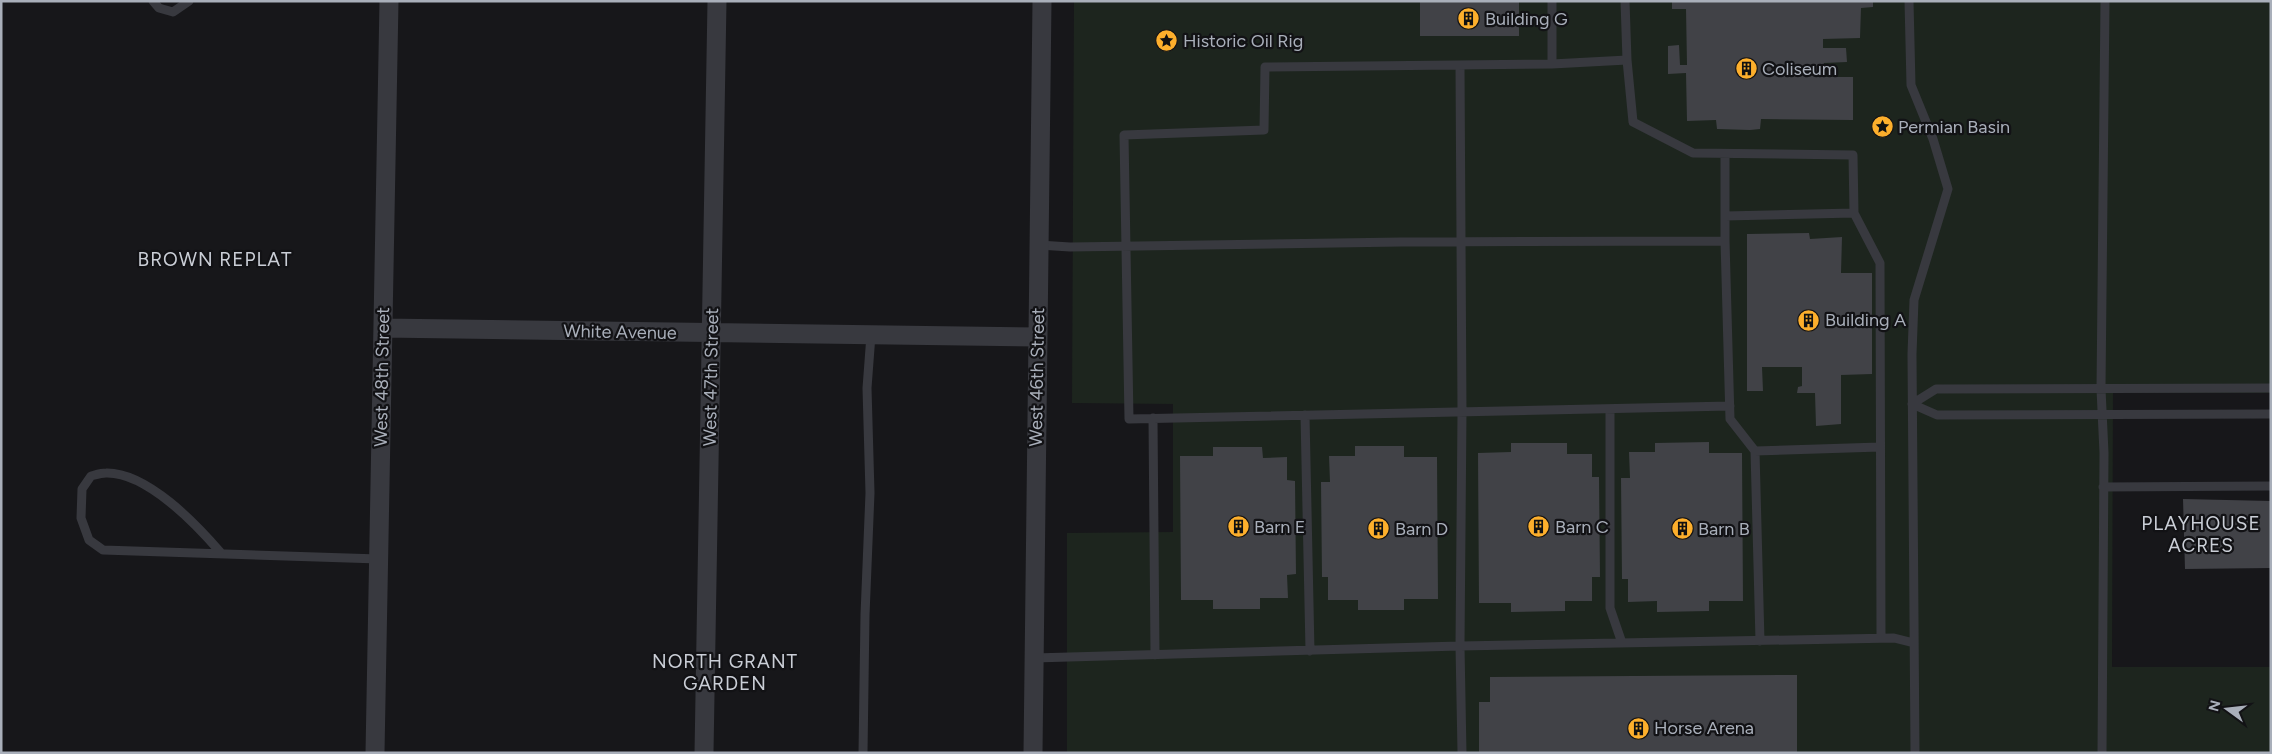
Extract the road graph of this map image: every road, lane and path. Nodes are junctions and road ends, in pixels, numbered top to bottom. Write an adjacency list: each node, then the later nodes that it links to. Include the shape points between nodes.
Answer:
1 (153, 1): 2 (lane, via 159,8 173,12)
2 (189, 1)
3 (389, 1): 20 (street, West 48th Street)
4 (717, 1): 21 (street, West 47th Street)
5 (1042, 1): 18 (street, West 46th Street)
6 (1552, 1): 11 (lane)
7 (1626, 1): 10 (lane)
8 (1909, 1): 26 (lane, via 1910,85 1933,139 1948,189 1914,300)
9 (2105, 1): 25 (lane)
10 (1628, 60): 11 (lane); 13 (lane, via 1633,122 1693,153)
11 (1552, 64): 12 (lane)
12 (1460, 65): 17 (lane); 19 (lane, via 1265,67 1264,130 1124,135)
13 (1724, 154): 14 (lane, via 1852,155); 15 (lane)
14 (1854, 213): 15 (lane); 34 (lane, via 1880,263)
15 (1725, 216): 16 (lane)
16 (1725, 241): 17 (lane); 27 (lane)
17 (1461, 242): 19 (lane); 29 (lane)
18 (1039, 245): 19 (lane); 23 (street, West 46th Street)
19 (1125, 246): 33 (lane, via 1129,419)
20 (383, 328): 21 (street, White Avenue); 39 (street, West 48th Street)
21 (712, 333): 22 (street, White Avenue); 49 (street, West 47th Street)
22 (871, 335): 23 (street, White Avenue); 50 (lane, via 867,388 870,493)
23 (1038, 337): 47 (street, West 46th Street)
24 (2271, 388): 25 (lane)
25 (2101, 389): 26 (lane, via 1936,390); 30 (lane)
26 (1912, 404): 30 (lane, via 1937,415); 43 (lane)
27 (1730, 406): 28 (lane); 35 (lane, via 1730,419)
28 (1610, 409): 29 (lane); 42 (lane, via 1610,608)
29 (1462, 412): 32 (lane); 44 (lane)
30 (2102, 414): 31 (lane); 37 (lane)
31 (2271, 414)
32 (1305, 415): 33 (lane); 45 (lane)
33 (1152, 418): 46 (lane)
34 (1880, 447): 35 (lane); 40 (lane)
35 (1755, 451): 41 (lane)
36 (2271, 486): 37 (lane)
37 (2103, 487): 54 (lane)
38 (221, 554): 38 (lane, via 103,550 89,540 86,533 81,518 82,489 90,476 106,473 130,478 172,502 200,528); 39 (lane)
39 (378, 559): 48 (street, West 48th Street)
40 (1881, 638): 41 (lane); 43 (lane)
41 (1760, 640): 42 (lane)
42 (1622, 643): 44 (lane)
43 (1914, 643): 53 (lane)
44 (1460, 646): 45 (lane); 52 (lane)
45 (1310, 651): 46 (lane)
46 (1155, 655): 47 (lane)
47 (1034, 658): 51 (street, West 46th Street)
48 (375, 753)
49 (704, 753)
50 (863, 753)
51 (1032, 753)
52 (1462, 753)
53 (1915, 753)
54 (2102, 753)

